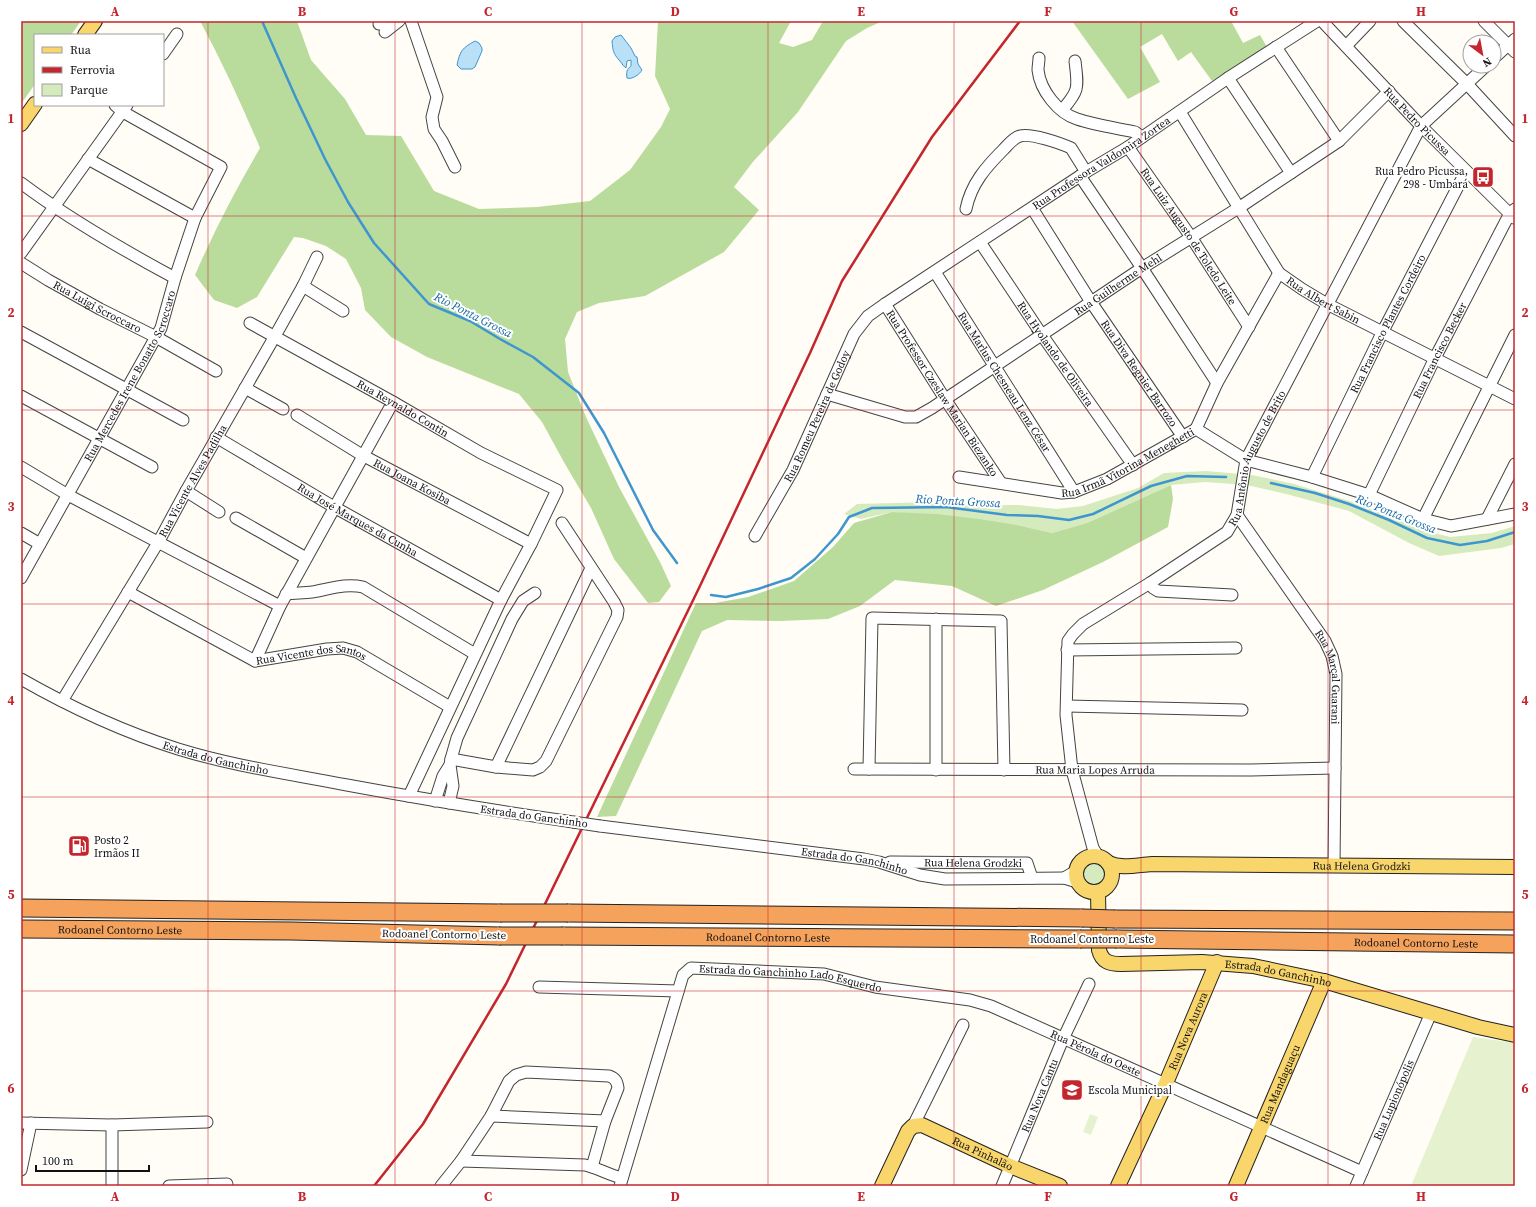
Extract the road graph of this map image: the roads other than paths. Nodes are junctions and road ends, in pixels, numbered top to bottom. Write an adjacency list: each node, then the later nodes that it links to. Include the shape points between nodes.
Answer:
1 (95, 21): 10 (main road)
2 (399, 21): 9 (street)
3 (411, 21): 34 (street, via 437,97 432,117 434,129)
4 (1317, 21): 14 (street, Rua Professora Valdomira Zortea)
5 (1322, 21): 12 (street, Rua Pedro Picussa)
6 (1370, 21): 12 (street)
7 (1403, 21): 21 (street)
8 (1484, 21): 13 (street)
9 (382, 26)
10 (86, 34)
11 (176, 34): 15 (street)
12 (1346, 46): 22 (street, Rua Pedro Picussa)
13 (1513, 46): 16 (street)
14 (1276, 47): 20 (street, Rua Professora Valdomira Zortea); 31 (street)
15 (164, 52)
16 (1502, 53)
17 (1039, 58): 25 (street, via 1038,71 1042,83 1050,99)
18 (1075, 61): 25 (street, via 1078,86 1074,97)
19 (1477, 74): 21 (street, Rua Antônio Augusto de Brito)
20 (1228, 78): 26 (street, Rua Professora Valdomira Zortea); 36 (street)
21 (1466, 84): 28 (street, Rua Antônio Augusto de Brito); 29 (street)
22 (1389, 91): 28 (street, Rua Pedro Picussa); 31 (street, Rua Guilherme Mehl)
23 (34, 105): 27 (main road)
24 (122, 107): 33 (street); 44 (street, Rua Mercedes Irene Bonatto Scroccaro, via 221,166)
25 (1062, 110): 30 (street, via 1076,119 1135,132)
26 (1180, 112): 30 (street, Rua Professora Valdomira Zortea); 40 (street, Rua Albert Sabin)
27 (21, 124)
28 (1421, 126): 35 (street, Rua Pedro Picussa); 57 (street, Rua Antônio Augusto de Brito)
29 (1515, 136)
30 (1142, 137): 32 (street, Rua Professora Valdomira Zortea)
31 (1339, 141): 36 (street, Rua Guilherme Mehl)
32 (1128, 147): 37 (street, Rua Professora Valdomira Zortea); 45 (street, Rua Luiz Augusto de Toledo Leite)
33 (88, 159): 39 (street); 44 (street)
34 (455, 167)
35 (1466, 171): 43 (street, Rua Pedro Picussa); 61 (street, Rua Francisco Plantes Cordeiro)
36 (1291, 173): 40 (street, Rua Guilherme Mehl)
37 (1083, 174): 41 (street, Rua Professora Valdomira Zortea); 42 (street, via 1070,148 1028,136 1019,136 984,169 968,198); 50 (street)
38 (21, 182): 39 (street)
39 (54, 207): 47 (street); 53 (street, via 119,248)
40 (1240, 207): 45 (street, Rua Guilherme Mehl); 52 (street, Rua Albert Sabin)
41 (1032, 208): 46 (street, Rua Professora Valdomira Zortea); 55 (street, Rua Diva Regnier Barrozo)
42 (966, 209)
43 (1513, 214): 67 (street, Rua Francisco Becker)
44 (195, 218): 53 (street, Rua Mercedes Irene Bonatto Scroccaro)
45 (1191, 237): 50 (street, Rua Guilherme Mehl); 60 (street, Rua Luiz Augusto de Toledo Leite)
46 (980, 242): 51 (street, Rua Professora Valdomira Zortea); 63 (street, Rua Hyolando de Oliveira)
47 (21, 253)
48 (317, 257): 54 (street, Rua Vicente Alves Padilha)
49 (21, 263): 66 (street, Rua Luigi Scroccaro, via 100,309)
50 (1142, 268): 55 (street, Rua Guilherme Mehl); 70 (street)
51 (934, 272): 56 (street, Rua Professora Valdomira Zortea); 68 (street, Rua Marlus Chesneau Lenz César)
52 (1279, 273): 57 (street, Rua Albert Sabin); 60 (street)
53 (175, 278): 66 (street, Rua Mercedes Irene Bonatto Scroccaro, via 161,328)
54 (303, 286): 58 (street); 65 (street, Rua Vicente Alves Padilha)
55 (1092, 302): 63 (street, Rua Guilherme Mehl); 84 (street, Rua Diva Regnier Barrozo)
56 (885, 304): 74 (street, Rua Romeu Pereira de Godoy, via 868,316 854,334); 76 (street, Rua Professor Czeslaw Marian Biezanko)
57 (1327, 304): 61 (street, Rua Albert Sabin); 87 (street, Rua Antônio Augusto de Brito)
58 (343, 311)
59 (250, 322): 65 (street, Rua Reynaldo Contin)
60 (1249, 327): 70 (street)
61 (1383, 331): 67 (street, Rua Albert Sabin); 93 (street, Rua Francisco Plantes Cordeiro)
62 (21, 332): 73 (street)
63 (1042, 335): 68 (street, Rua Guilherme Mehl); 89 (street, Rua Hyolando de Oliveira)
64 (1515, 335): 71 (street)
65 (275, 336): 72 (street, Rua Vicente Alves Padilha); 78 (street, Rua Reynaldo Contin)
66 (156, 337): 69 (street, Rua Luigi Scroccaro); 73 (street, Rua Mercedes Irene Bonatto Scroccaro)
67 (1435, 358): 71 (street, Rua Albert Sabin); 98 (street, Rua Francisco Becker)
68 (995, 366): 76 (street, Rua Guilherme Mehl); 96 (street, Rua Marlus Chesneau Lenz César)
69 (216, 370)
70 (1217, 383): 82 (street)
71 (1488, 386): 77 (street, Rua Albert Sabin); 105 (street)
72 (245, 388): 79 (street); 83 (street, Rua Vicente Alves Padilha)
73 (127, 389): 81 (street); 85 (street, Rua Mercedes Irene Bonatto Scroccaro)
74 (827, 394): 76 (street, Rua Guilherme Mehl, via 911,418); 108 (street, Rua Romeu Pereira de Godoy, via 793,470)
75 (21, 396): 85 (street)
76 (945, 399): 94 (street, Rua Professor Czeslaw Marian Biezanko)
77 (1515, 399)
78 (393, 402): 86 (street); 111 (street, Rua Reynaldo Contin, via 481,453 557,490)
79 (283, 409)
80 (297, 415): 86 (street, Rua Joana Kosiba)
81 (183, 420)
82 (1196, 429): 84 (street, Rua Irmã Vitorina Meneghetti); 87 (street, Rua Irmã Vitorina Meneghetti)
83 (216, 437): 95 (street, Rua Vicente Alves Padilha); 99 (street, Rua José Marques da Cunha)
84 (1183, 437): 89 (street, Rua Irmã Vitorina Meneghetti)
85 (99, 440): 91 (street); 97 (street, Rua Mercedes Irene Bonatto Scroccaro)
86 (362, 455): 99 (street); 111 (street, Rua Joana Kosiba)
87 (1246, 460): 93 (street, Rua Irmã Vitorina Meneghetti); 102 (street, Rua Antônio Augusto de Brito)
88 (1515, 464): 104 (street)
89 (1132, 466): 96 (street, Rua Irmã Vitorina Meneghetti)
90 (21, 467): 97 (street)
91 (152, 467)
92 (959, 477): 94 (street, Rua Irmã Vitorina Meneghetti)
93 (1312, 477): 98 (street, Rua Irmã Vitorina Meneghetti)
94 (1001, 483): 96 (street, Rua Irmã Vitorina Meneghetti, via 1062,493)
95 (186, 491): 100 (street); 109 (street, Rua Vicente Alves Padilha)
96 (1074, 492)
97 (68, 495): 109 (street); 110 (street, Rua Mercedes Irene Bonatto Scroccaro)
98 (1369, 495): 105 (street, Rua Irmã Vitorina Meneghetti)
99 (334, 507): 112 (street); 120 (street, Rua José Marques da Cunha)
100 (219, 512)
101 (1515, 514): 104 (street, Rua Irmã Vitorina Meneghetti)
102 (1237, 515): 115 (street, Rua Antônio Augusto de Brito, via 1227,532); 134 (street, Rua Marçal Guarani, via 1325,641 1332,656 1336,674)
103 (236, 518): 112 (street)
104 (1487, 519): 105 (street, Rua Irmã Vitorina Meneghetti, via 1451,526)
105 (1423, 520)
106 (562, 523): 113 (street)
107 (21, 533): 110 (street)
108 (755, 536)
109 (159, 541): 116 (street, Rua Vicente Alves Padilha); 121 (street)
110 (40, 544): 114 (street, Rua Mercedes Irene Bonatto Scroccaro)
111 (531, 544): 120 (street)
112 (306, 558): 118 (street)
113 (591, 568): 133 (street); 133 (street, via 614,602 618,610 617,616 546,761 533,770)
114 (21, 578)
115 (1150, 583): 119 (street, via 1158,591); 124 (street, Rua Antônio Augusto de Brito, via 1083,624 1068,641)
116 (128, 592): 126 (street, Rua Vicente dos Santos); 128 (street, Rua Vicente Alves Padilha)
117 (535, 593): 132 (street, via 523,601 512,619 457,738)
118 (286, 594): 121 (street); 125 (street, via 312,592 343,585 363,587)
119 (1232, 595)
120 (501, 600): 125 (street)
121 (280, 606): 126 (street)
122 (936, 619): 136 (street, via 872,618); 137 (street); 138 (street, via 1001,621)
123 (1236, 648): 124 (street)
124 (1067, 650): 129 (street, Rua Antônio Augusto de Brito)
125 (475, 654): 130 (street)
126 (255, 660): 130 (street, Rua Vicente dos Santos, via 344,648 357,652)
127 (21, 679): 128 (street, Estrada do Ganchinho)
128 (62, 701): 141 (street, Estrada do Ganchinho, via 156,741 200,755)
129 (1066, 706): 131 (street); 139 (street, Rua Antônio Augusto de Brito)
130 (450, 707): 141 (street)
131 (1242, 710)
132 (451, 762): 133 (street); 140 (street)
133 (496, 767)
134 (1335, 768): 139 (street, Rua Maria Lopes Arruda); 147 (street, Rua Marçal Guarani)
135 (854, 769): 136 (street, Rua Maria Lopes Arruda)
136 (869, 769): 137 (street, Rua Maria Lopes Arruda)
137 (936, 770): 138 (street, Rua Maria Lopes Arruda)
138 (1004, 770): 139 (street, Rua Maria Lopes Arruda)
139 (1072, 770): 144 (street, Rua Antônio Augusto de Brito)
140 (448, 777): 142 (street); 143 (street, via 453,786)
141 (409, 796): 142 (street, Estrada do Ganchinho)
142 (435, 801): 143 (street, Estrada do Ganchinho)
143 (449, 803): 145 (street, Estrada do Ganchinho, bridge, via 600,826)
144 (1098, 856): 146 (main road, Rua Helena Grodzki, via 1120,867 1152,864); 149 (main road, via 1081,861); 151 (main road, via 1111,868)
145 (879, 862): 150 (street, Estrada do Ganchinho, via 916,874 945,879); 150 (street, Rua Helena Grodzki, via 1026,863)
146 (1208, 865): 147 (main road, Rua Helena Grodzki); 151 (main road, Rua Helena Grodzki, via 1128,874)
147 (1334, 866): 148 (main road, Rua Helena Grodzki)
148 (1515, 867)
149 (1077, 877): 150 (street, Estrada do Ganchinho); 152 (main road, via 1085,890)
150 (1032, 878)
151 (1112, 879): 152 (main road, via 1106,888)
152 (1098, 892): 157 (main road, Estrada do Ganchinho, via 1099,950 1108,962)
153 (21, 908): 154 (highway, Rodoanel Contorno Leste, bridge)
154 (1515, 921)
155 (21, 929): 156 (highway, Rodoanel Contorno Leste, bridge, via 499,936)
156 (1515, 944)
157 (1217, 962): 158 (main road, Estrada do Ganchinho, via 1253,966); 167 (main road, Rua Nova Aurora)
158 (1324, 981): 163 (main road, Estrada do Ganchinho); 173 (main road, Rua Mandaguaçu)
159 (1089, 984): 166 (street, Rua Nova Cantu)
160 (539, 988): 161 (street)
161 (678, 990): 162 (street, Estrada do Ganchinho Lado Esquerdo, via 683,975 691,968 824,974 875,987); 180 (street, Estrada do Ganchinho Lado Esquerdo)
162 (935, 995): 166 (street, Rua Pérola do Oeste, via 991,1006)
163 (1431, 1013): 165 (main road, Estrada do Ganchinho, via 1484,1029); 179 (street, Rua Lupionópolis)
164 (963, 1025): 174 (street)
165 (1515, 1035)
166 (1063, 1039): 167 (street, Rua Pérola do Oeste); 177 (street, Rua Nova Cantu)
167 (1166, 1083): 173 (street, Rua Pérola do Oeste); 188 (main road, Rua Nova Aurora)
168 (491, 1116): 169 (street); 169 (street, via 509,1081 516,1075 526,1072 613,1078 618,1088); 175 (street)
169 (605, 1121): 176 (street)
170 (207, 1122): 172 (street)
171 (26, 1123): 172 (street); 178 (street)
172 (112, 1125): 182 (street)
173 (1261, 1126): 179 (street, Rua Pérola do Oeste); 189 (main road, Rua Mandaguaçu)
174 (911, 1128): 177 (main road, Rua Pinhalão, via 922,1125); 185 (main road)
175 (461, 1161): 176 (street); 184 (street)
176 (592, 1166): 180 (street)
177 (1010, 1166): 186 (street, Rua Nova Cantu); 187 (main road, Rua Pinhalão)
178 (21, 1170)
179 (1362, 1172): 190 (street, Rua Lupionópolis)
180 (621, 1182)
181 (227, 1184): 183 (street)
182 (112, 1186)
183 (169, 1186)
184 (441, 1186)
185 (882, 1186)
186 (1002, 1186)
187 (1060, 1186)
188 (1118, 1186)
189 (1236, 1186)
190 (1356, 1186)

